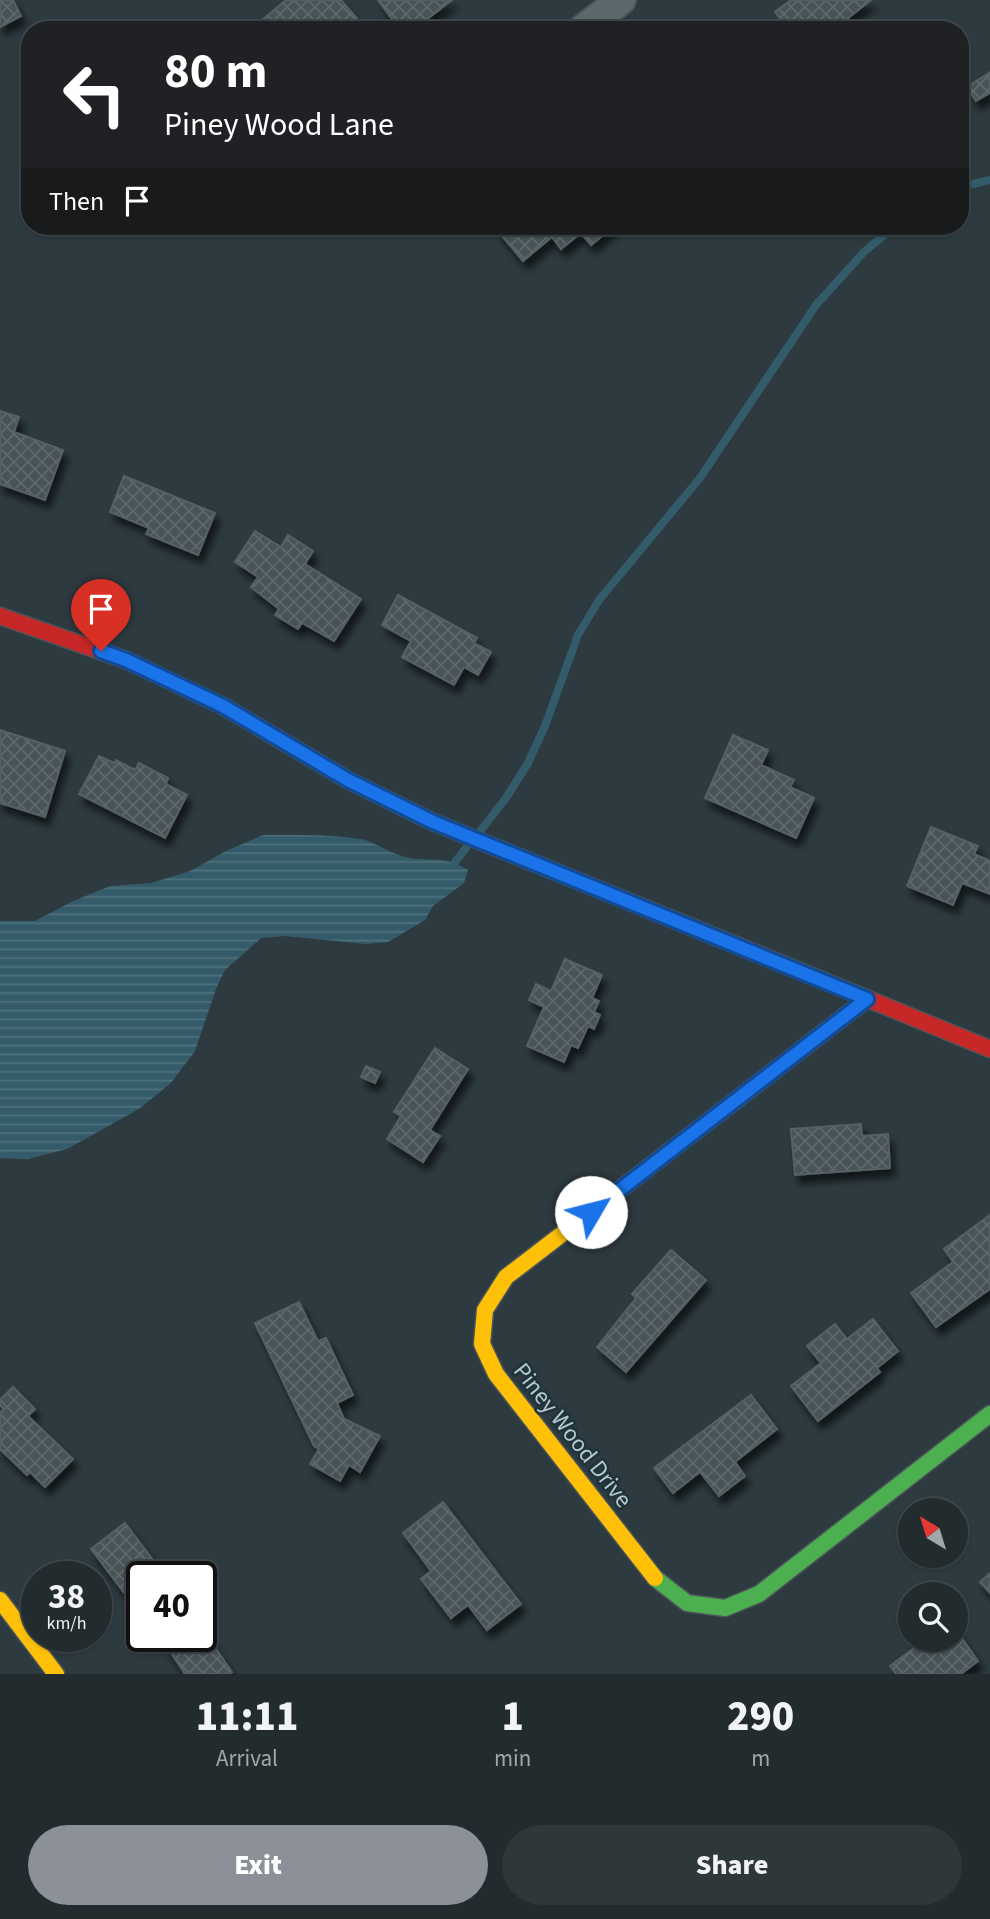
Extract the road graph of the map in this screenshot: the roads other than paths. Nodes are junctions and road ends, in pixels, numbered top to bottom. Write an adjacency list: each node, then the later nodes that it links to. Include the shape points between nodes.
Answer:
1 (621, 0): 2 (street)
2 (594, 21)
3 (0, 616): 4 (street, via 138,666 223,706 348,780 433,822)
4 (867, 999): 5 (street); 6 (street, Piney Wood Drive, via 506,1277 485,1310 482,1344 496,1374 658,1582 687,1603 725,1608 759,1594)
5 (990, 1049)
6 (990, 1414)
7 (0, 1600): 8 (street)
8 (55, 1674)

